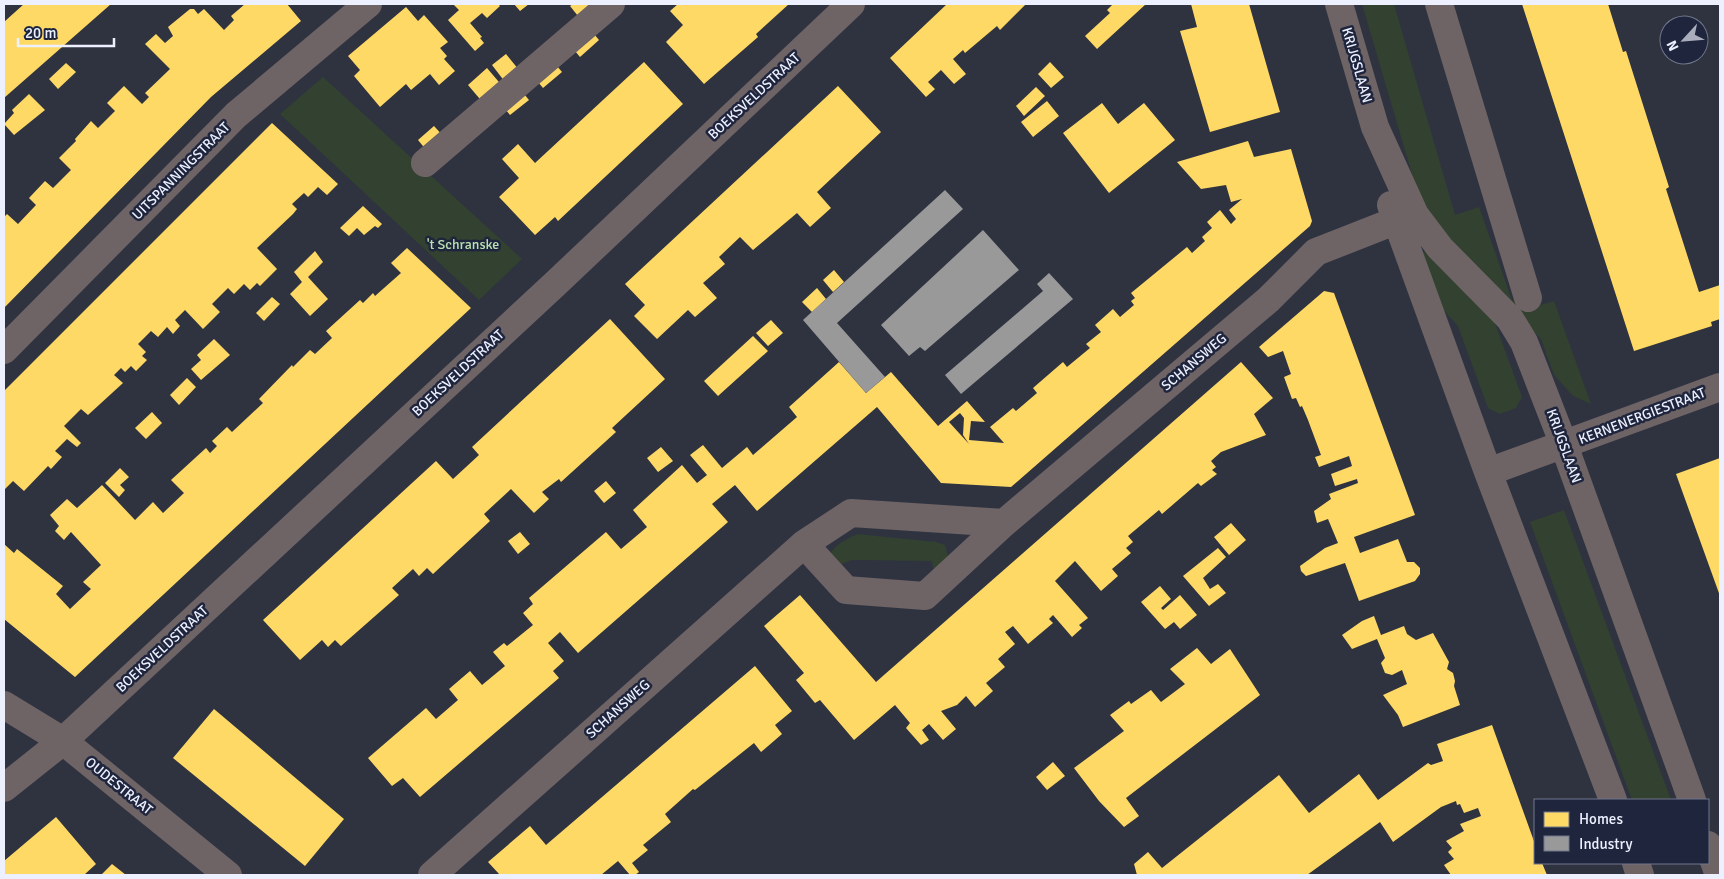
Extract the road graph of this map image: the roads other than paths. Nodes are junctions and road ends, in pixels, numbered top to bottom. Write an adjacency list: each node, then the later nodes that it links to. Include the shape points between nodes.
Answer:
1 (368, 4): 10 (street, UITSPANNINGSTRAAT, via 236,115)
2 (610, 4): 7 (street)
3 (851, 4): 17 (street, BOEKSVELDSTRAAT)
4 (1339, 4): 6 (street, KRIJGSLAAN)
5 (1439, 4): 9 (street)
6 (1375, 127): 8 (street, KRIJGSLAAN, via 1382,172); 12 (street, KRIJGSLAAN, via 1405,195 1427,233 1510,319 1524,342)
7 (426, 163)
8 (1395, 221): 13 (street, KRIJGSLAAN); 14 (street, SCHANSWEG, via 1316,252 1268,300)
9 (1528, 298)
10 (4, 350)
11 (1720, 387): 12 (street, KERNENERGIESTRAAT)
12 (1564, 446): 13 (street, KERNENERGIESTRAAT); 20 (street, KRIJGSLAAN)
13 (1488, 472): 19 (street, KRIJGSLAAN)
14 (1004, 523): 15 (street, SCHANSWEG, via 851,513); 15 (street, SCHANSWEG, via 925,596 846,590)
15 (804, 544): 23 (street, SCHANSWEG)
16 (4, 704): 17 (street, OUDESTRAAT)
17 (63, 741): 18 (street, BOEKSVELDSTRAAT); 22 (street, OUDESTRAAT)
18 (4, 788)
19 (1613, 799)
20 (1692, 799)
21 (1709, 848): 24 (street)
22 (228, 875)
23 (432, 875)
24 (1719, 875)

